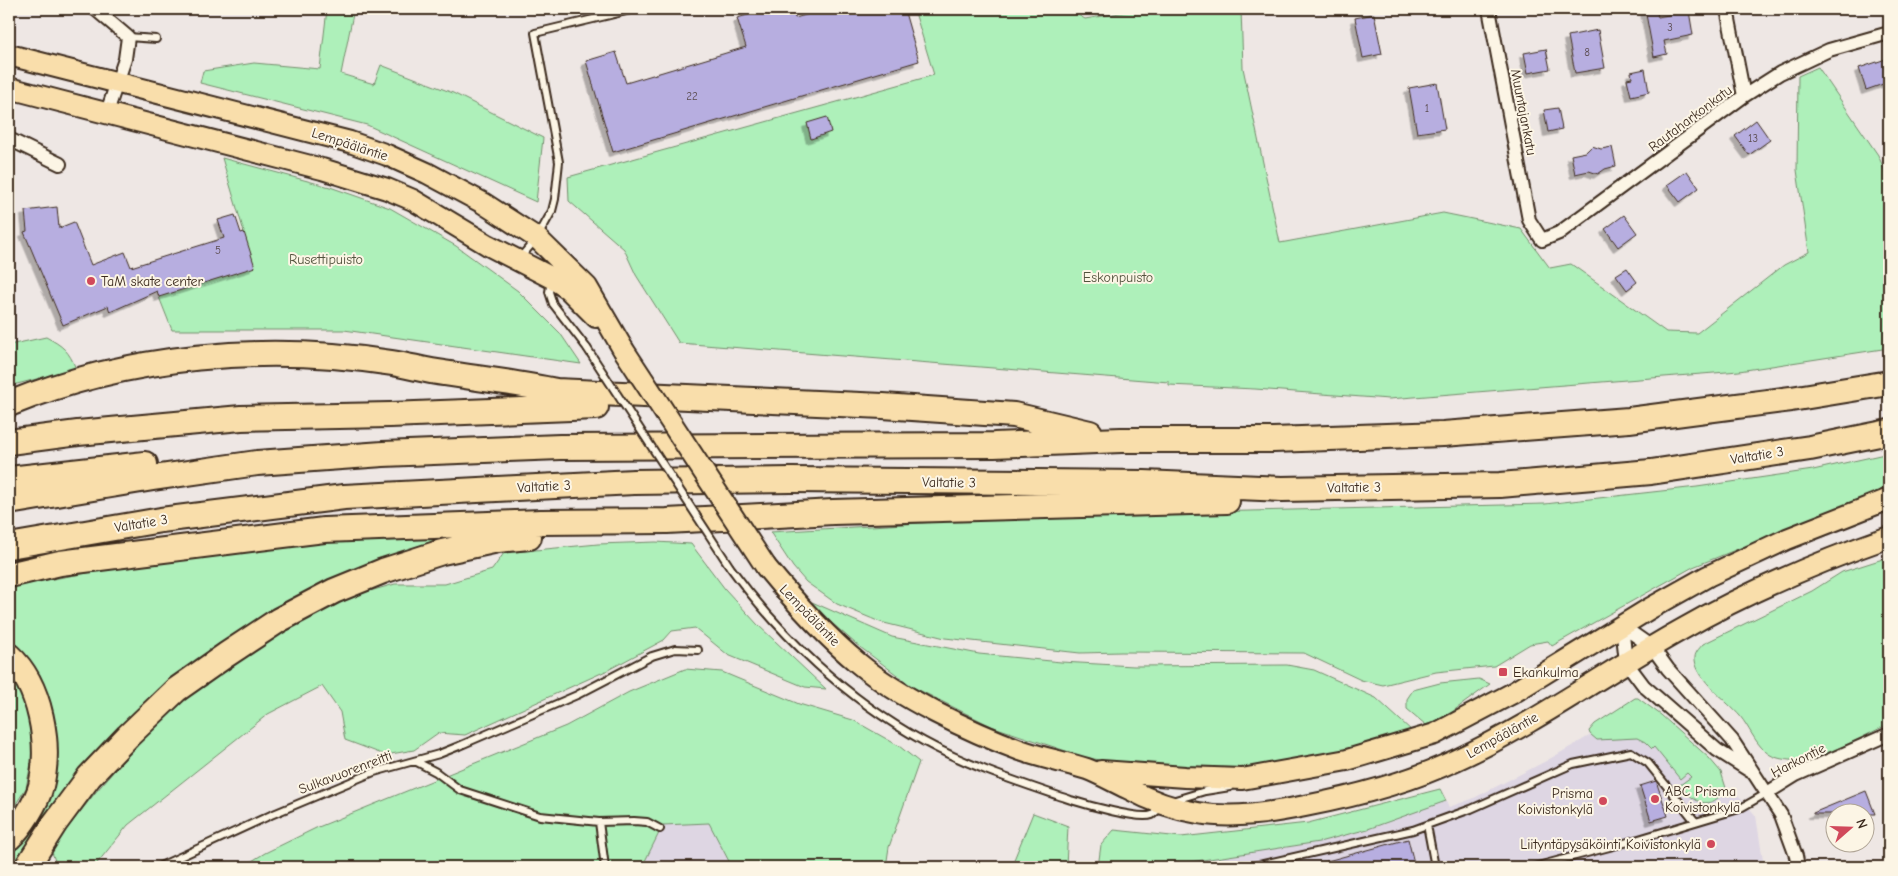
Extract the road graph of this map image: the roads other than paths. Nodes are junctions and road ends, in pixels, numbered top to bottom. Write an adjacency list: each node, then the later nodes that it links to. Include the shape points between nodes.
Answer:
1 (95, 9): 6 (street)
2 (636, 9): 16 (lane, via 535,33 559,162 552,212)
3 (1489, 9): 15 (street, Muuntajankatu)
4 (1728, 9): 11 (street)
5 (1889, 34): 11 (street, Rautaharkonkatu, via 1829,50 1780,72)
6 (128, 37): 7 (lane); 9 (street)
7 (156, 39)
8 (9, 55): 9 (main road, Lempääläntie)
9 (117, 82): 12 (street); 16 (main road, Lempääläntie, via 280,123 387,155 462,192)
10 (9, 88): 12 (main road, Lempääläntie)
11 (1744, 96): 15 (street, Rautaharkonkatu, via 1559,233 1542,240)
12 (107, 112): 17 (main road, Lempääläntie, via 387,189 413,200)
13 (9, 139): 14 (street)
14 (60, 164)
15 (1529, 220)
16 (537, 238): 17 (lane); 19 (main road, Lempääläntie, via 587,287)
17 (518, 260): 18 (main road, Lempääläntie)
18 (552, 278): 19 (main road, Lempääläntie, via 590,310); 46 (lane, bridge, via 549,292 553,304 587,348 730,568 765,612 816,664 868,706 924,742 1010,780 1090,806 1140,816 1153,814)
19 (623, 349): 42 (main road, Lempääläntie, bridge, via 766,567 832,640 860,665 893,687 974,731 1022,750)
20 (1889, 383): 24 (highway, via 1629,420 1443,434 1273,440)
21 (745, 400): 22 (highway, via 556,391 392,363 282,354 199,357 122,370 55,386); 24 (highway, via 1014,415); 25 (highway, via 241,418)
22 (9, 404)
23 (1889, 432): 28 (highway, Valtatie 3, via 1810,448 1651,472 1500,485)
24 (1121, 440): 26 (highway, via 994,445 560,447)
25 (9, 442)
26 (257, 463): 27 (highway, via 147,464); 30 (highway)
27 (9, 479)
28 (1282, 489): 31 (highway, via 1233,501 833,512); 33 (highway, Valtatie 3, via 1144,483 791,480 492,488 335,498 161,520)
29 (1889, 498): 35 (main road, Lempääläntie, via 1739,560)
30 (9, 502)
31 (667, 521): 34 (highway, via 324,530 60,564); 52 (highway, via 498,540 442,552 383,571 326,595 279,620 176,690 128,736 89,777)
32 (1889, 537): 36 (main road, Lempääläntie, via 1787,578)
33 (9, 546)
34 (9, 575)
35 (1622, 626): 36 (street); 39 (street); 44 (main road, Lempääläntie, via 1511,694 1435,734 1347,760)
36 (1652, 647): 39 (main road, Lempääläntie); 43 (street, via 1668,670 1732,740)
37 (698, 650): 41 (lane, Sulkavuorenreitti, via 675,649 652,656 577,695 439,754)
38 (9, 656): 51 (highway, via 28,681 39,709 45,762 40,788 18,829)
39 (1626, 662): 43 (street, via 1644,686 1717,750); 46 (main road, Lempääläntie, via 1542,714 1465,756 1409,780 1358,796 1283,811 1239,815 1201,814)
40 (1889, 734): 45 (street, Harkontie, via 1796,775)
41 (415, 761): 48 (lane, via 460,790 540,816); 53 (lane, Sulkavuorenreitti, via 374,772)
42 (1090, 770): 44 (main road, Lempääläntie); 46 (main road, Lempääläntie)
43 (1753, 773): 45 (street)
44 (1242, 780): 46 (lane, via 1232,787 1184,796)
45 (1767, 793): 47 (lane, via 1739,809); 58 (street, Harkontie, via 1785,824)
46 (1164, 805)
47 (1695, 821): 49 (lane, via 1648,763 1631,752 1573,764); 57 (lane)
48 (599, 822): 50 (lane, via 647,822); 54 (lane)
49 (1426, 825): 55 (lane); 56 (lane)
50 (660, 829)
51 (9, 838)
52 (27, 867)
53 (158, 867)
54 (605, 867)
55 (1250, 867)
56 (1435, 867)
57 (1534, 867)
58 (1798, 867)

